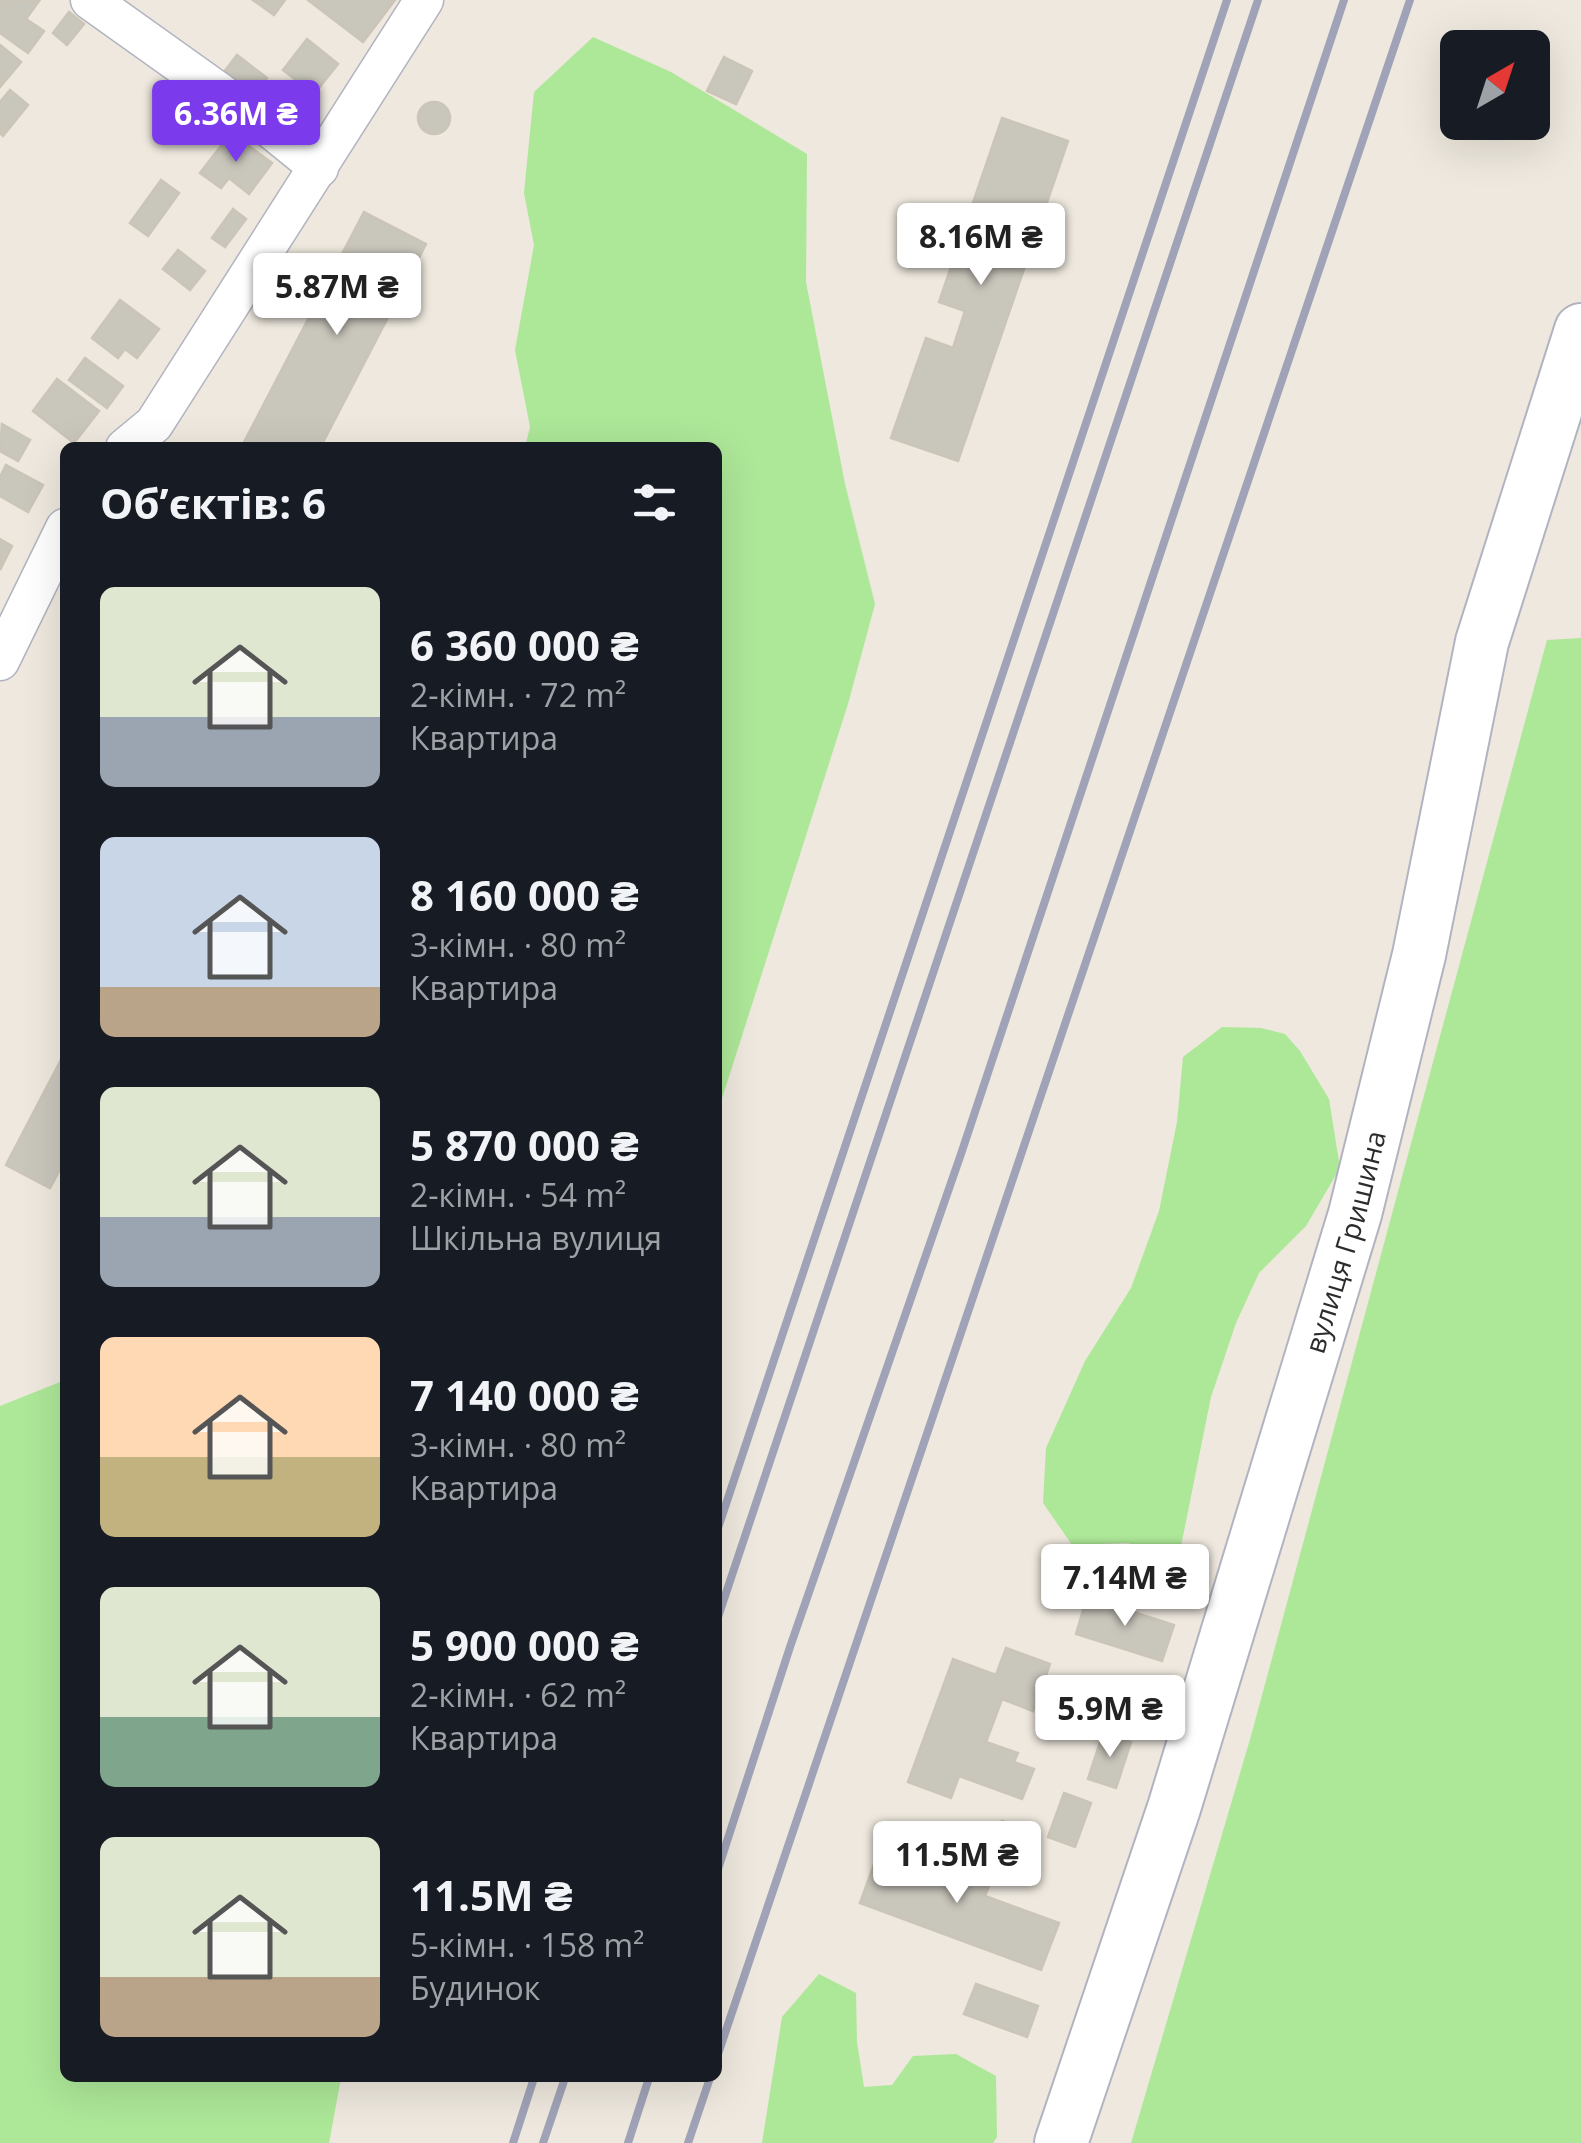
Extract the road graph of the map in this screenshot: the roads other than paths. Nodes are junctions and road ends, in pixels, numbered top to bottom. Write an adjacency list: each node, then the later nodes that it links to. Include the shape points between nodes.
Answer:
1 (90, 0): 3 (street)
2 (424, 0): 3 (street)
3 (319, 168): 5 (street, via 154,424)
4 (1581, 330): 8 (street, вулиця Гришина, via 1482,642 1418,955 1354,1214 1174,1808)
5 (132, 442)
6 (60, 538): 7 (street)
7 (0, 661)
8 (1062, 2143)

